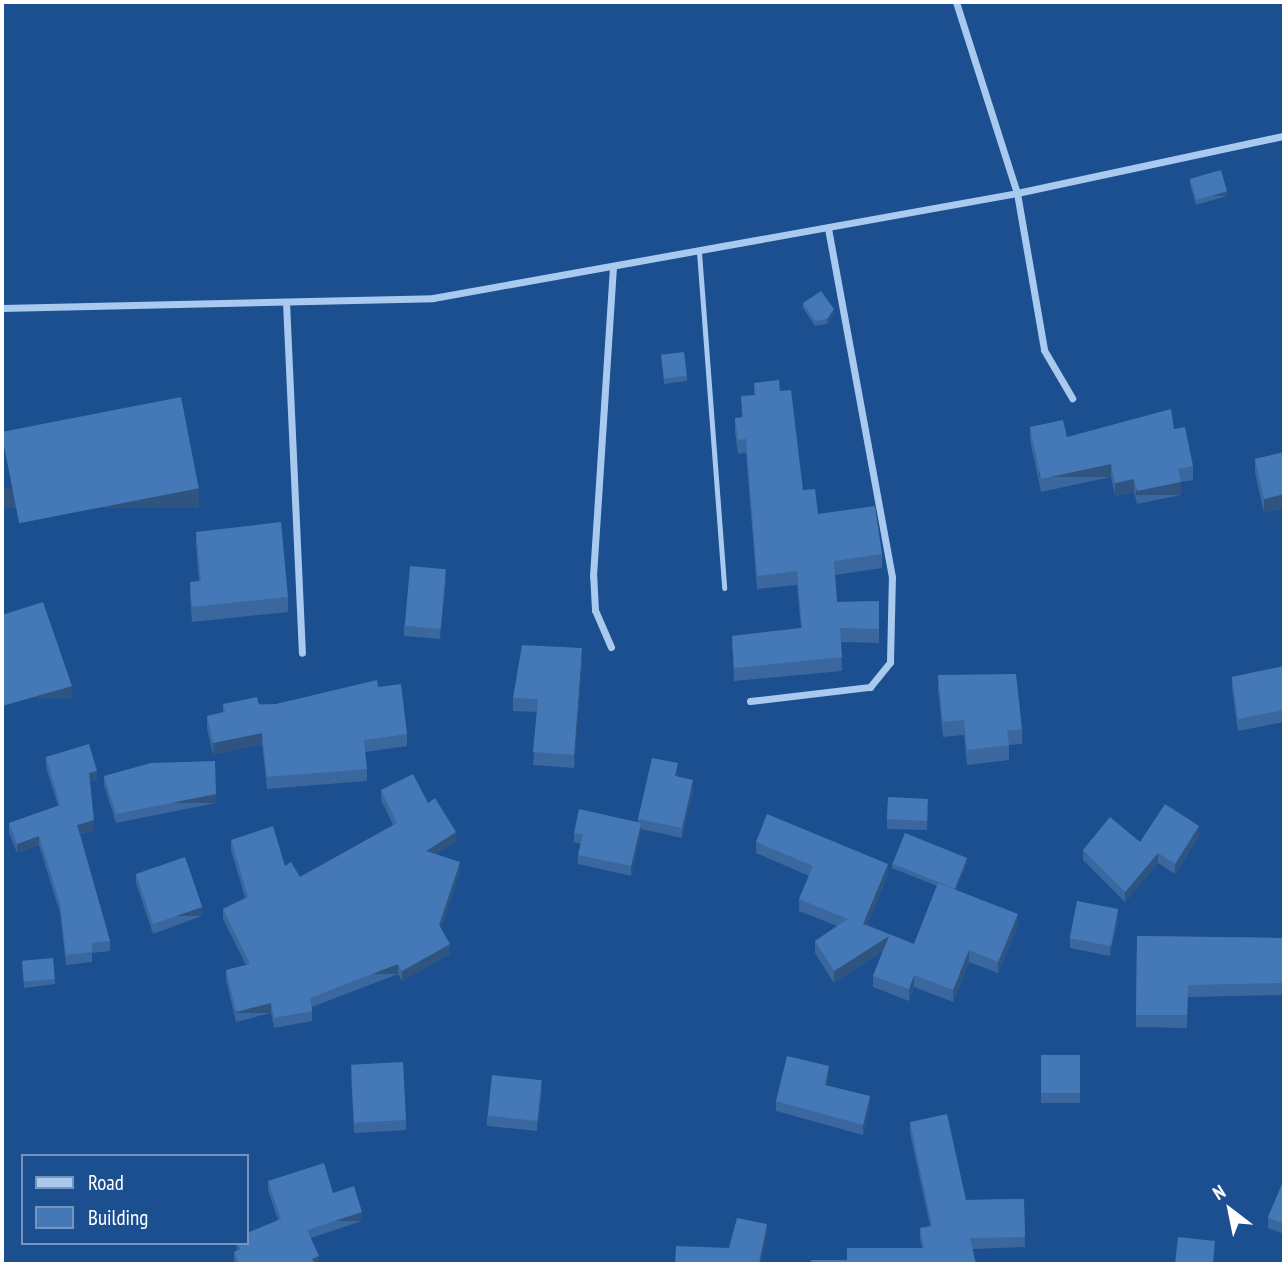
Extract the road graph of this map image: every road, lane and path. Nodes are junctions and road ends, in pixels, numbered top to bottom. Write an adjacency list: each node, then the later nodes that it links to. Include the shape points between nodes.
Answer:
1 (956, 2): 3 (street)
2 (1284, 136): 3 (street)
3 (1017, 193): 4 (street); 9 (street, via 1044,350)
4 (828, 228): 5 (street); 13 (street, via 892,577 890,662 870,687)
5 (699, 252): 6 (street); 10 (lane)
6 (613, 268): 7 (street, via 433,299); 11 (street, via 593,576 595,610)
7 (286, 302): 8 (street); 12 (street)
8 (2, 308)
9 (1072, 398)
10 (724, 589)
11 (611, 647)
12 (302, 653)
13 (750, 701)

